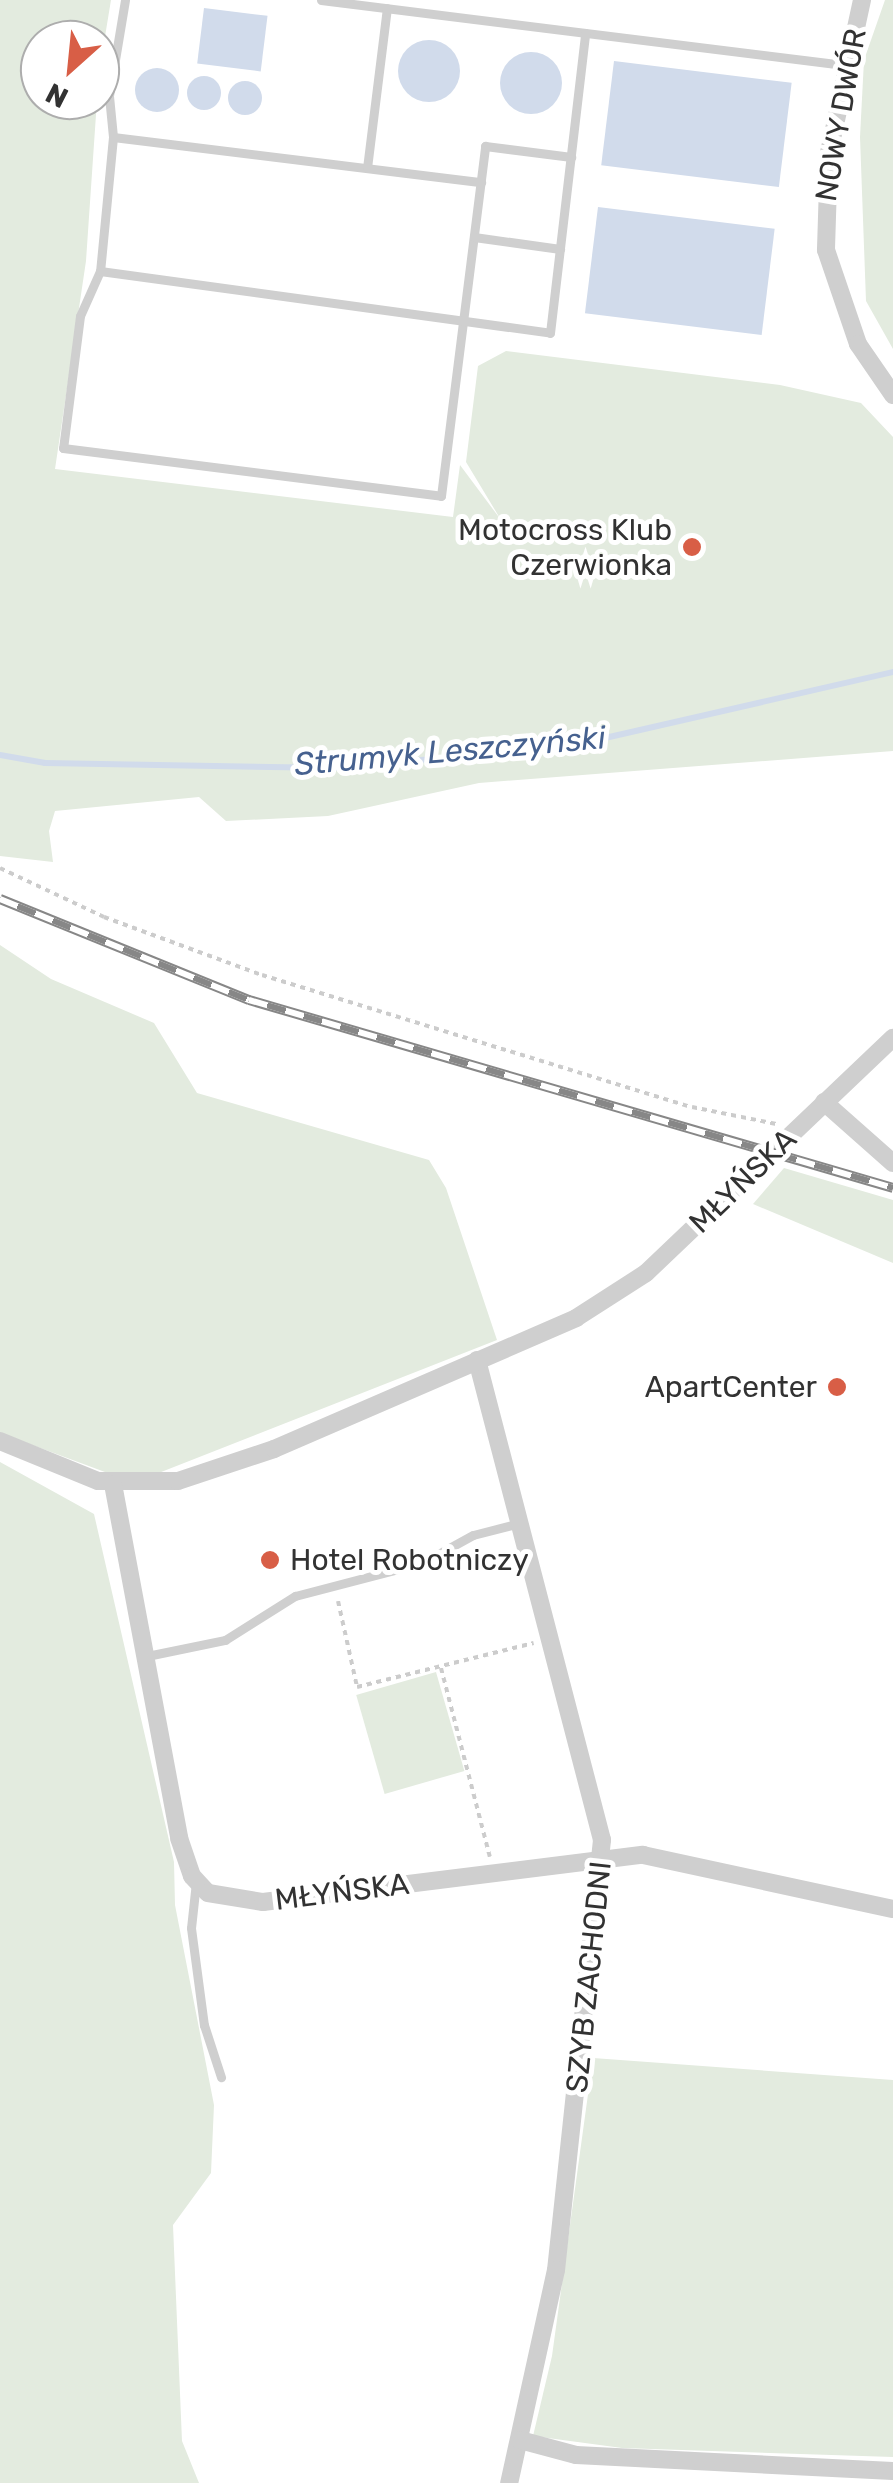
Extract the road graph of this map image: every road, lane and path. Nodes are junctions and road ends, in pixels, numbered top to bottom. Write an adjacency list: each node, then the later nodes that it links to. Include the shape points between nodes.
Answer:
1 (126, 0): 7 (lane, via 109,96)
2 (321, 0): 4 (lane)
3 (862, 0): 6 (street, NOWY DWÓR)
4 (387, 8): 5 (lane); 9 (lane)
5 (586, 33): 6 (lane); 8 (lane)
6 (844, 65): 15 (street, NOWY DWÓR, via 825,183 826,250 858,344)
7 (113, 137): 9 (lane); 13 (lane)
8 (570, 157): 10 (lane, via 485,146); 12 (lane)
9 (367, 168): 10 (lane)
10 (480, 182): 11 (lane)
11 (474, 238): 12 (lane); 14 (lane)
12 (560, 248): 14 (lane, via 550,333)
13 (100, 271): 14 (lane); 14 (lane, via 80,316 64,448 441,496)
14 (464, 321)
15 (893, 394)
16 (0, 868): 19 (path, via 104,917 262,975 692,1106)
17 (893, 1038): 18 (street)
18 (824, 1102): 19 (street, MŁYŃSKA); 20 (street)
19 (795, 1130): 21 (street, MŁYŃSKA, via 620,1294)
20 (893, 1162)
21 (477, 1360): 23 (street, MŁYŃSKA, via 212,1472 158,1484); 24 (street, SZYB ZACHODNI)
22 (0, 1441): 23 (street, MŁYŃSKA)
23 (113, 1484): 27 (street)
24 (516, 1524): 25 (lane, via 473,1535 422,1563); 26 (street, SZYB ZACHODNI)
25 (335, 1584): 27 (lane, via 286,1600 225,1640); 28 (path, via 356,1687)
26 (548, 1639): 28 (path); 29 (street, SZYB ZACHODNI, via 596,1803)
27 (144, 1657): 31 (street, via 179,1838)
28 (440, 1667): 30 (path)
29 (602, 1858): 31 (street, MŁYŃSKA, via 263,1902 226,1900); 32 (street, MŁYŃSKA, via 666,1856); 34 (street, SZYB ZACHODNI, via 553,2292)
30 (491, 1862)
31 (196, 1882): 33 (lane, via 191,1928 204,2025)
32 (892, 1909)
33 (221, 2077)
34 (520, 2440): 35 (street, via 576,2455); 36 (street, SZYB ZACHODNI)
35 (893, 2470)
36 (509, 2483)

